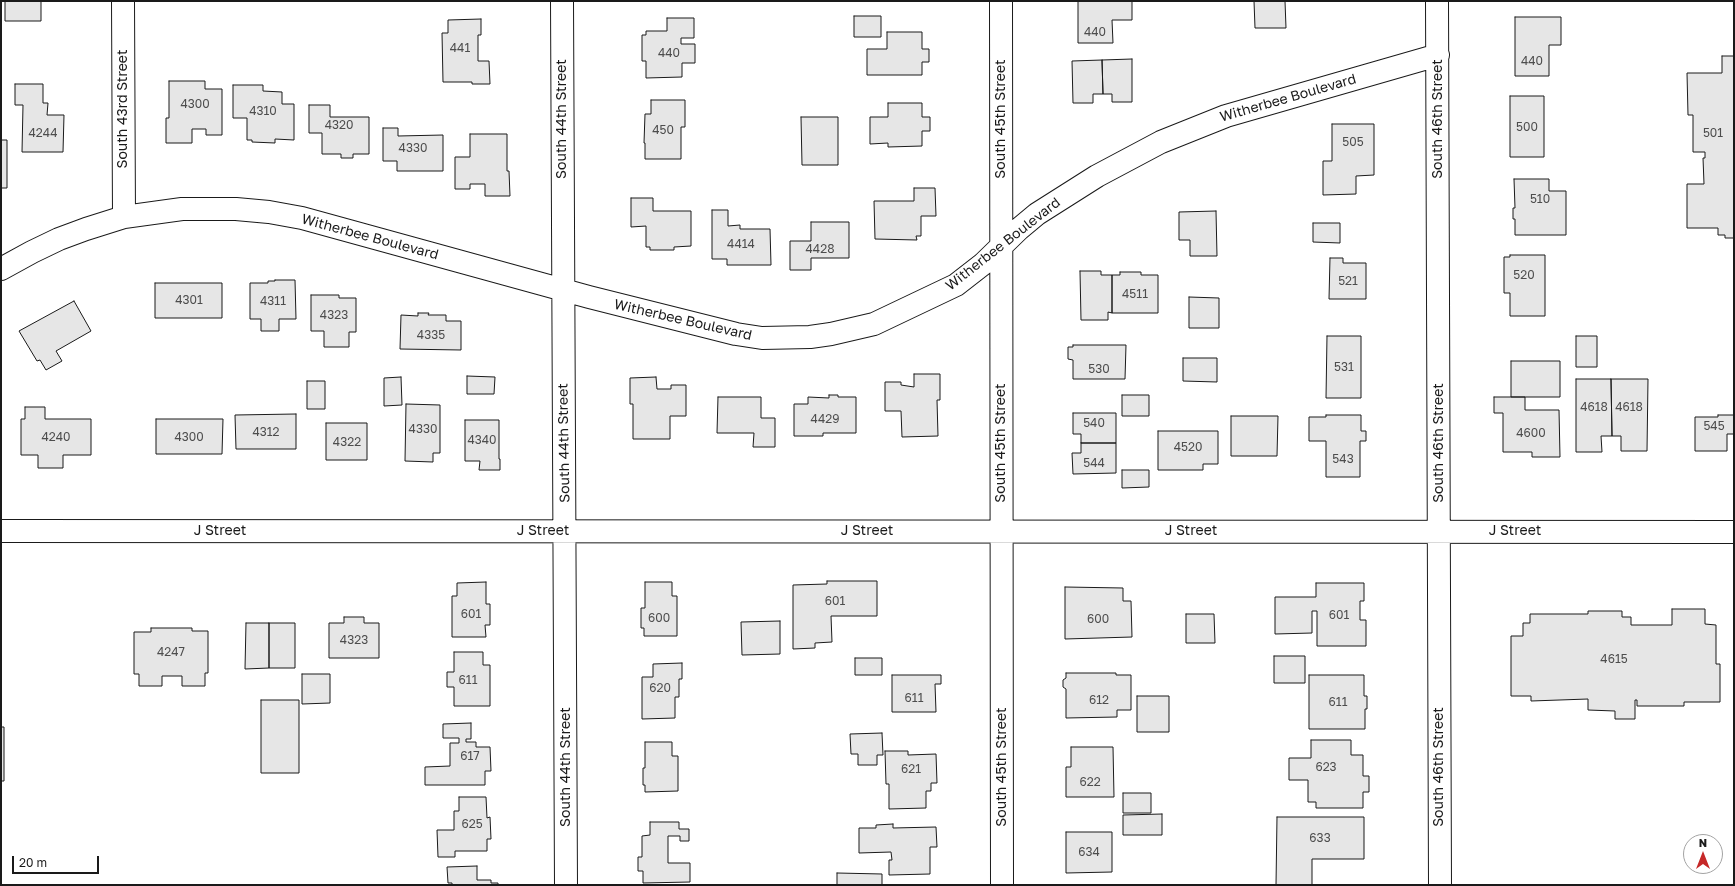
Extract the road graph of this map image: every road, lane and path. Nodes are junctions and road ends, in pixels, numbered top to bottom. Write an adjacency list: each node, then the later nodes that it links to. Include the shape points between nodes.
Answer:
1 (123, 1): 6 (street, South 43rd Street)
2 (562, 1): 9 (street, South 44th Street)
3 (1001, 1): 7 (street, South 45th Street)
4 (1438, 1): 5 (street, South 46th Street)
5 (1438, 56): 7 (street, Witherbee Boulevard, via 1256,106 1196,127 1097,176 1037,214); 12 (street, South 46th Street)
6 (124, 217): 8 (street, Witherbee Boulevard, via 59,239); 9 (street, Witherbee Boulevard, via 153,212 202,209 269,212 302,218)
7 (1002, 244): 9 (street, Witherbee Boulevard, via 983,264 956,285 912,307 874,324 845,332 810,337 762,338 736,334); 13 (street, South 45th Street)
8 (1, 269)
9 (562, 289): 11 (street, South 44th Street)
10 (1, 531): 11 (street, J Street)
11 (565, 531): 13 (street, J Street); 15 (street, South 44th Street)
12 (1439, 531): 13 (street, J Street); 14 (street, J Street); 17 (street, South 46th Street)
13 (1001, 532): 16 (street, South 45th Street)
14 (1734, 532)
15 (566, 885)
16 (1002, 885)
17 (1440, 885)

